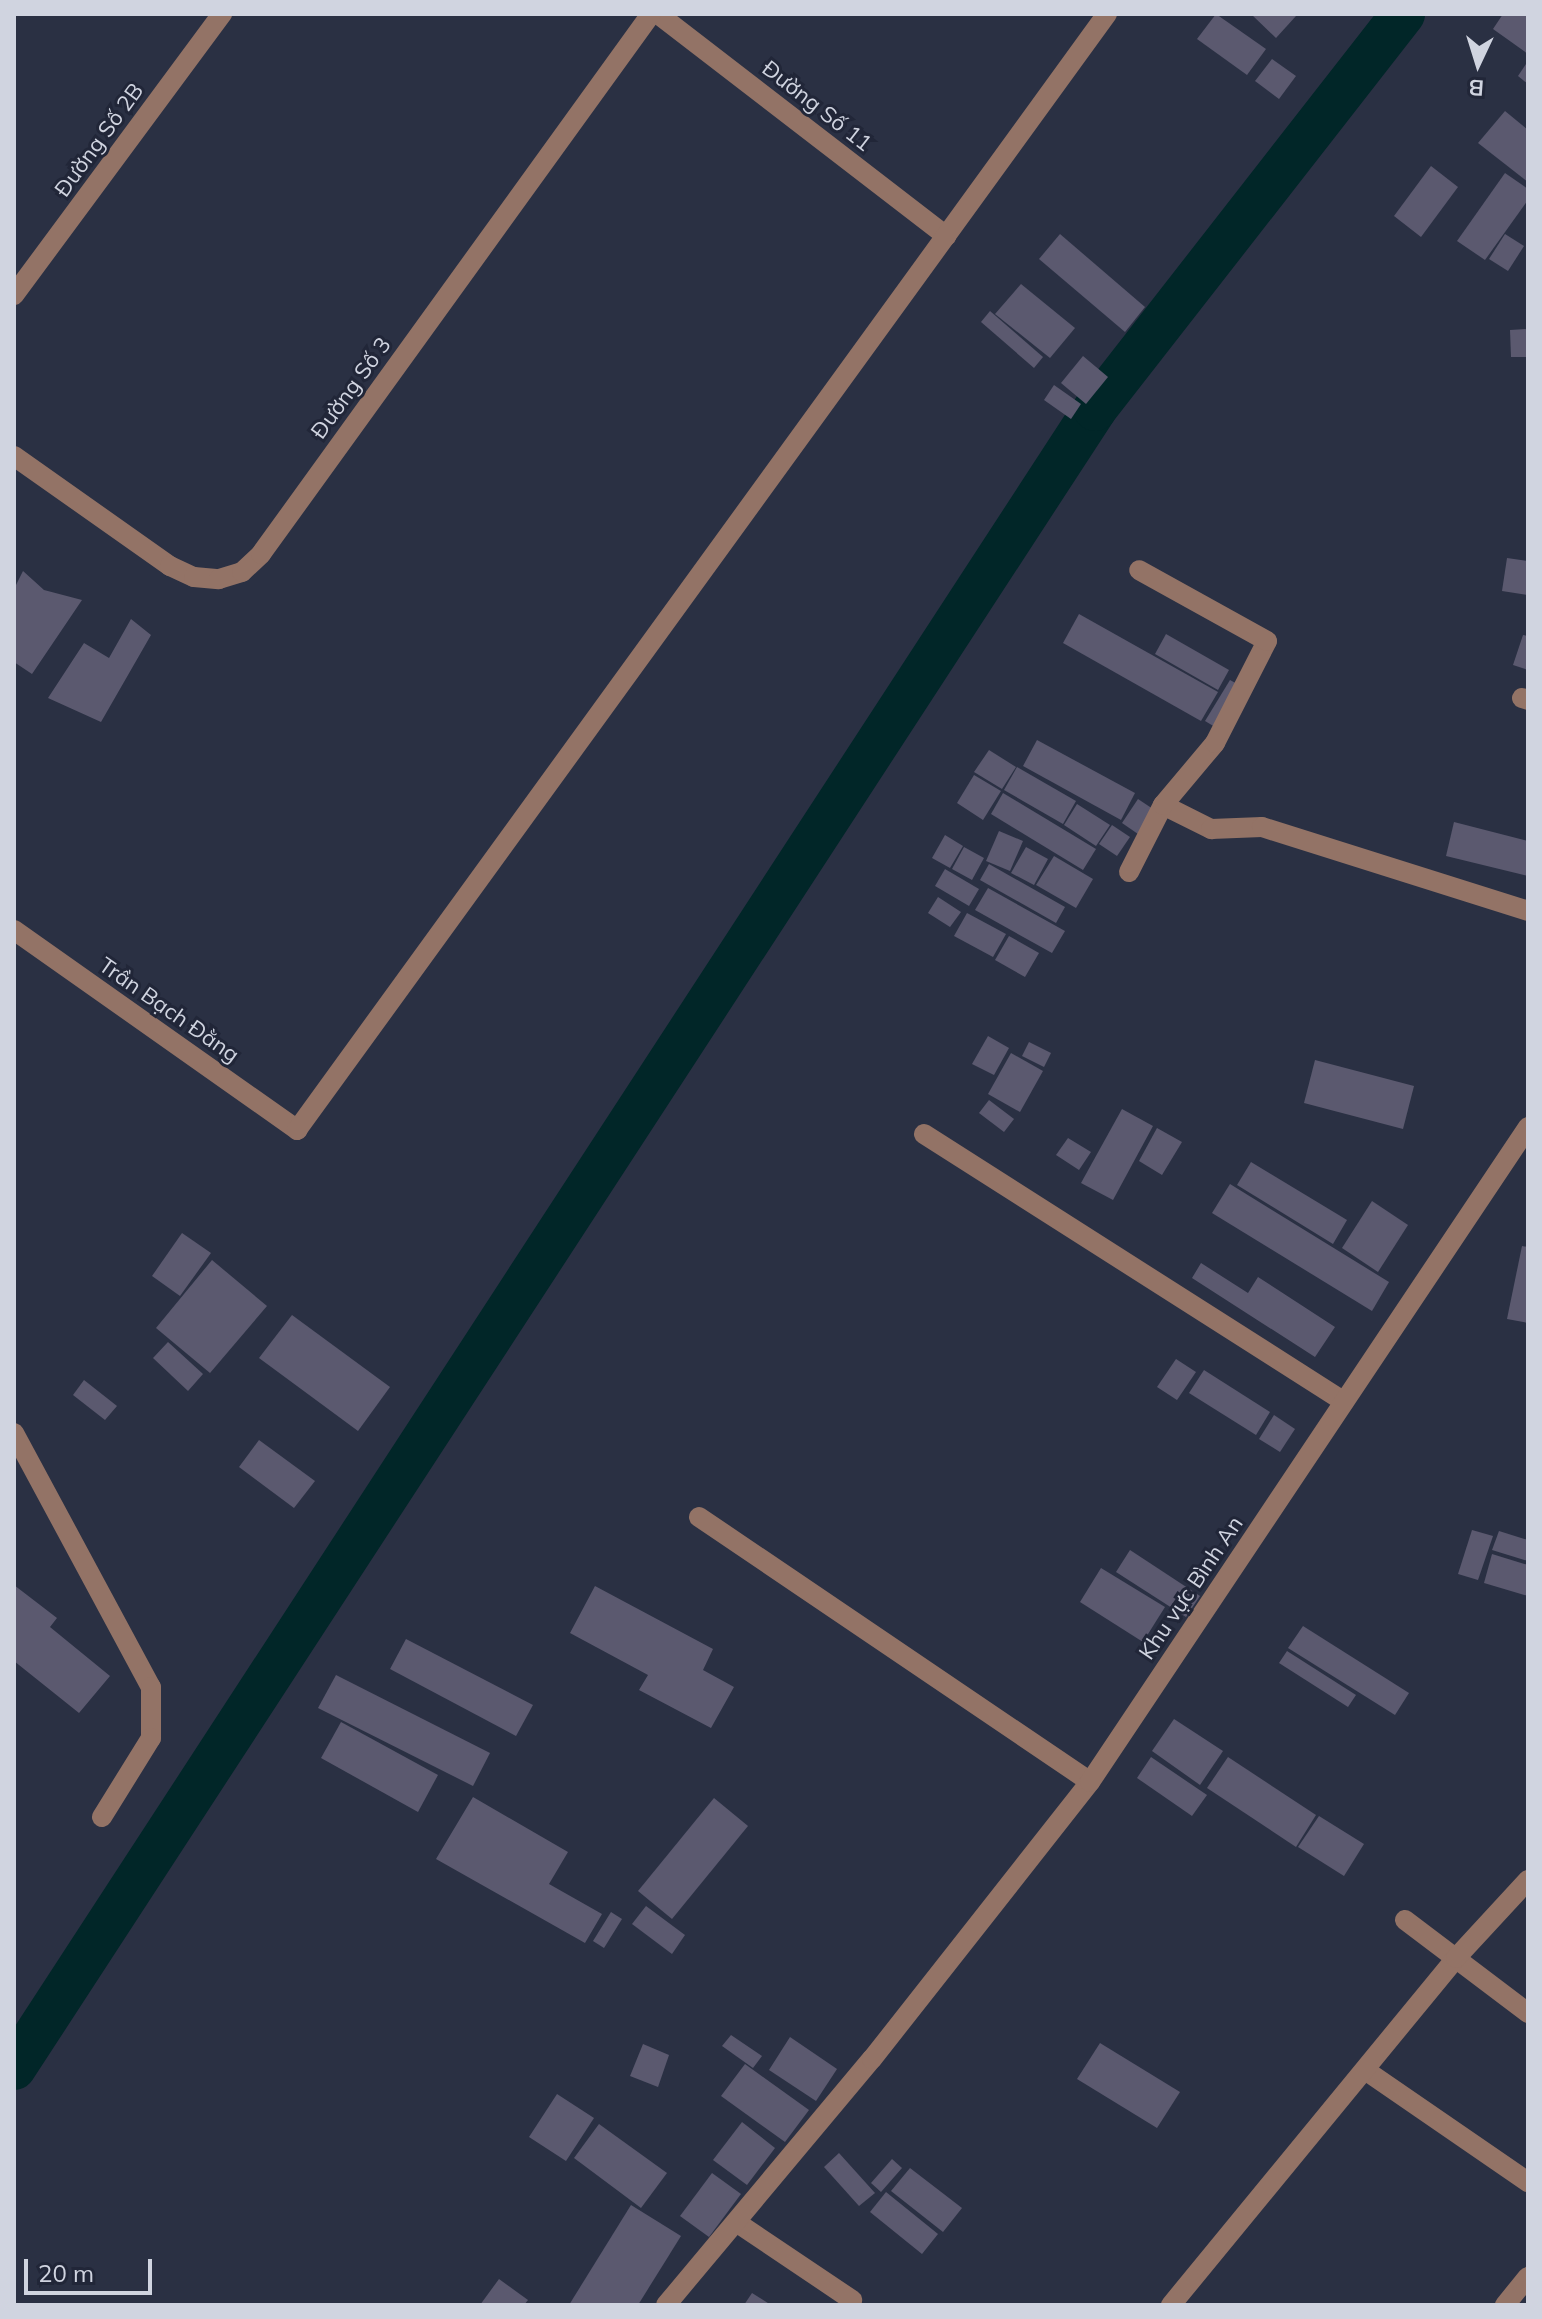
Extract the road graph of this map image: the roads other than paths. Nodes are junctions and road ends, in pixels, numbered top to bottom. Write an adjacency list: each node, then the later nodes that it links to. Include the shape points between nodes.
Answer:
1 (222, 14): 6 (street, Đường Số 2B)
2 (651, 14): 7 (street, Đường Số 3, via 261,554 242,572 219,579 194,577 170,566)
3 (658, 14): 5 (street, Đường Số 11)
4 (1107, 14): 5 (street)
5 (946, 236): 12 (street, Trần Bạch Đằng, via 297,1130)
6 (14, 295)
7 (14, 456)
8 (1139, 570): 9 (street, via 1267,641 1215,743)
9 (1163, 805): 10 (street); 11 (street, via 1211,829 1262,827)
10 (1129, 872)
11 (1528, 911)
12 (14, 930)
13 (1528, 1127): 15 (street, Khu vực Bình An)
14 (924, 1134): 15 (street)
15 (1344, 1402): 18 (street, Khu vực Bình An)
16 (14, 1433): 19 (street, via 151,1687 151,1738)
17 (699, 1517): 18 (street)
18 (1090, 1782): 26 (street, Khu vực Bình An)
19 (102, 1817)
20 (1528, 1880): 22 (street)
21 (1405, 1920): 22 (street)
22 (1456, 1958): 23 (street); 24 (street)
23 (1528, 2013)
24 (1365, 2070): 25 (street); 30 (street)
25 (1528, 2182)
26 (736, 2222): 28 (street); 29 (street, Khu vực Bình An)
27 (1528, 2277): 31 (street)
28 (852, 2300)
29 (666, 2305)
30 (1171, 2305)
31 (1505, 2305)

